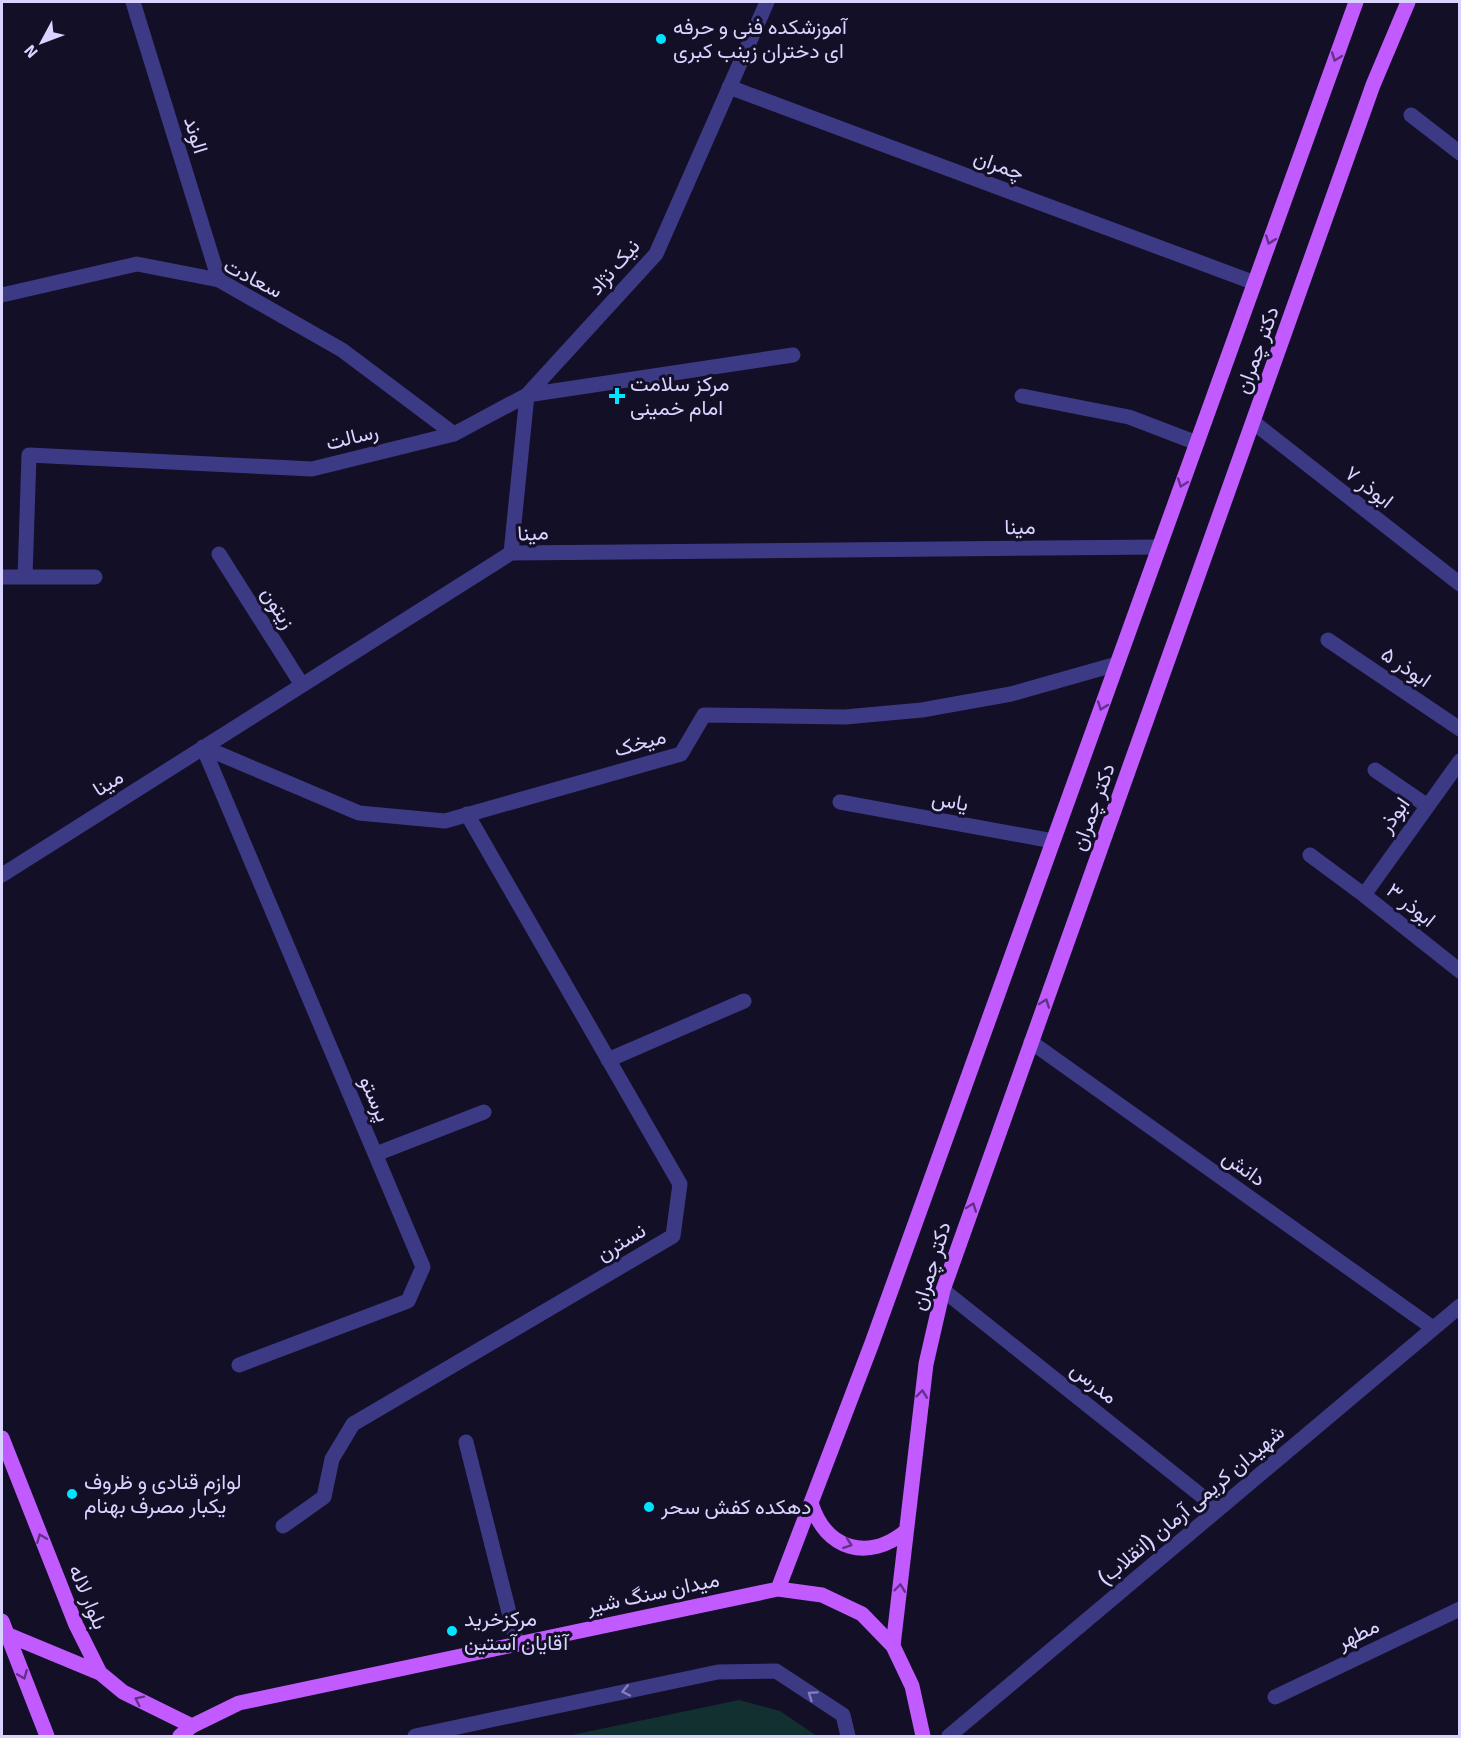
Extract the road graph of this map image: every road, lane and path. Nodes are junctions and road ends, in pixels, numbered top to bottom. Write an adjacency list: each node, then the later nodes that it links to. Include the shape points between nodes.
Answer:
1 (133, 2): 8 (street, الوند)
2 (767, 2): 5 (street, نیک نژاد)
3 (1356, 2): 9 (main road, دکتر چمران, one-way to 9)
4 (1408, 2): 14 (main road, دکتر چمران, via 1373,85)
5 (729, 87): 9 (street, چمران); 12 (street, نیک نژاد, via 656,254)
6 (1411, 115): 7 (street)
7 (1460, 153)
8 (219, 280): 10 (street, سعادت, via 137,264); 15 (street, سعادت, via 342,350)
9 (1254, 283): 16 (main road, دکتر چمران)
10 (2, 295)
11 (793, 355): 12 (street, رسالت)
12 (527, 395): 15 (street, رسالت); 18 (street)
13 (1022, 396): 16 (street, via 1129,417)
14 (1253, 422): 23 (street, ابوذر ۷); 40 (main road, دکتر چمران, one-way to 14)
15 (454, 434): 21 (street, رسالت, via 312,469 29,454)
16 (1197, 443): 17 (main road, دکتر چمران, one-way to 17)
17 (1159, 547): 18 (street, مینا); 25 (main road, دکتر چمران)
18 (511, 553): 26 (street, مینا)
19 (219, 554): 26 (street, زیتون)
20 (2, 577): 21 (street)
21 (25, 577): 22 (street)
22 (95, 577)
23 (1460, 584)
24 (1328, 640): 27 (street, ابوذر ۵)
25 (1117, 664): 33 (street, میخک, via 1011,694 922,710 845,717 704,715 681,754); 34 (main road, دکتر چمران, one-way to 34)
26 (302, 685): 28 (street, مینا)
27 (1460, 729)
28 (203, 747): 33 (street, میخک, via 359,813 445,820); 36 (street, مینا); 43 (street, پرستو)
29 (1460, 761): 32 (street, ابوذر)
30 (1375, 770): 32 (street)
31 (840, 802): 34 (street, یاس)
32 (1426, 805): 37 (street, ابوذر)
33 (467, 814): 41 (street, نسترن)
34 (1053, 841): 50 (main road, دکتر چمران)
35 (1310, 855): 37 (street, ابوذر ۳)
36 (2, 875)
37 (1364, 895): 38 (street, ابوذر ۳)
38 (1460, 971)
39 (744, 1001): 41 (street)
40 (1031, 1042): 44 (main road, دکتر چمران, one-way to 40); 46 (street, دانش)
41 (608, 1060): 52 (street, نسترن, via 680,1185 673,1236 352,1424 332,1459 324,1497)
42 (484, 1112): 43 (street)
43 (376, 1154): 47 (street, پرستو, via 423,1267 408,1301)
44 (943, 1290): 51 (street, مدرس); 53 (main road, دکتر چمران, one-way to 44, via 926,1364)
45 (1460, 1306): 46 (street, شهیدان کریمی آرمان (انقلاب))
46 (1433, 1328): 51 (street, شهیدان کریمی آرمان (انقلاب))
47 (239, 1365)
48 (2, 1438): 59 (main road, بلوار لاله, one-way to 48, via 75,1625)
49 (466, 1442): 57 (street)
50 (811, 1503): 53 (main road, one-way to 53, via 824,1529 849,1546 880,1547); 54 (main road, دکتر چمران)
51 (1218, 1509): 67 (street, شهیدان کریمی آرمان (انقلاب))
52 (283, 1526)
53 (906, 1531): 58 (main road, دکتر چمران, one-way to 53)
54 (778, 1589): 57 (main road, میدان سنگ شیر); 58 (main road, میدان سنگ شیر, via 822,1595 862,1614)
55 (1460, 1609): 60 (street, مطهر)
56 (3, 1629): 59 (main road); 62 (main road, one-way to 62)
57 (517, 1644): 61 (main road, میدان سنگ شیر, via 239,1703)
58 (893, 1646): 66 (main road, میدان سنگ شیر, via 912,1686)
59 (100, 1673): 61 (main road, بلوار لاله, one-way to 59, via 123,1692)
60 (1275, 1697)
61 (192, 1726): 63 (main road, میدان سنگ شیر)
62 (47, 1737)
63 (180, 1737)
64 (415, 1737): 65 (street, one-way to 64, via 843,1715 776,1671 718,1672)
65 (848, 1737)
66 (923, 1737)
67 (949, 1737)

